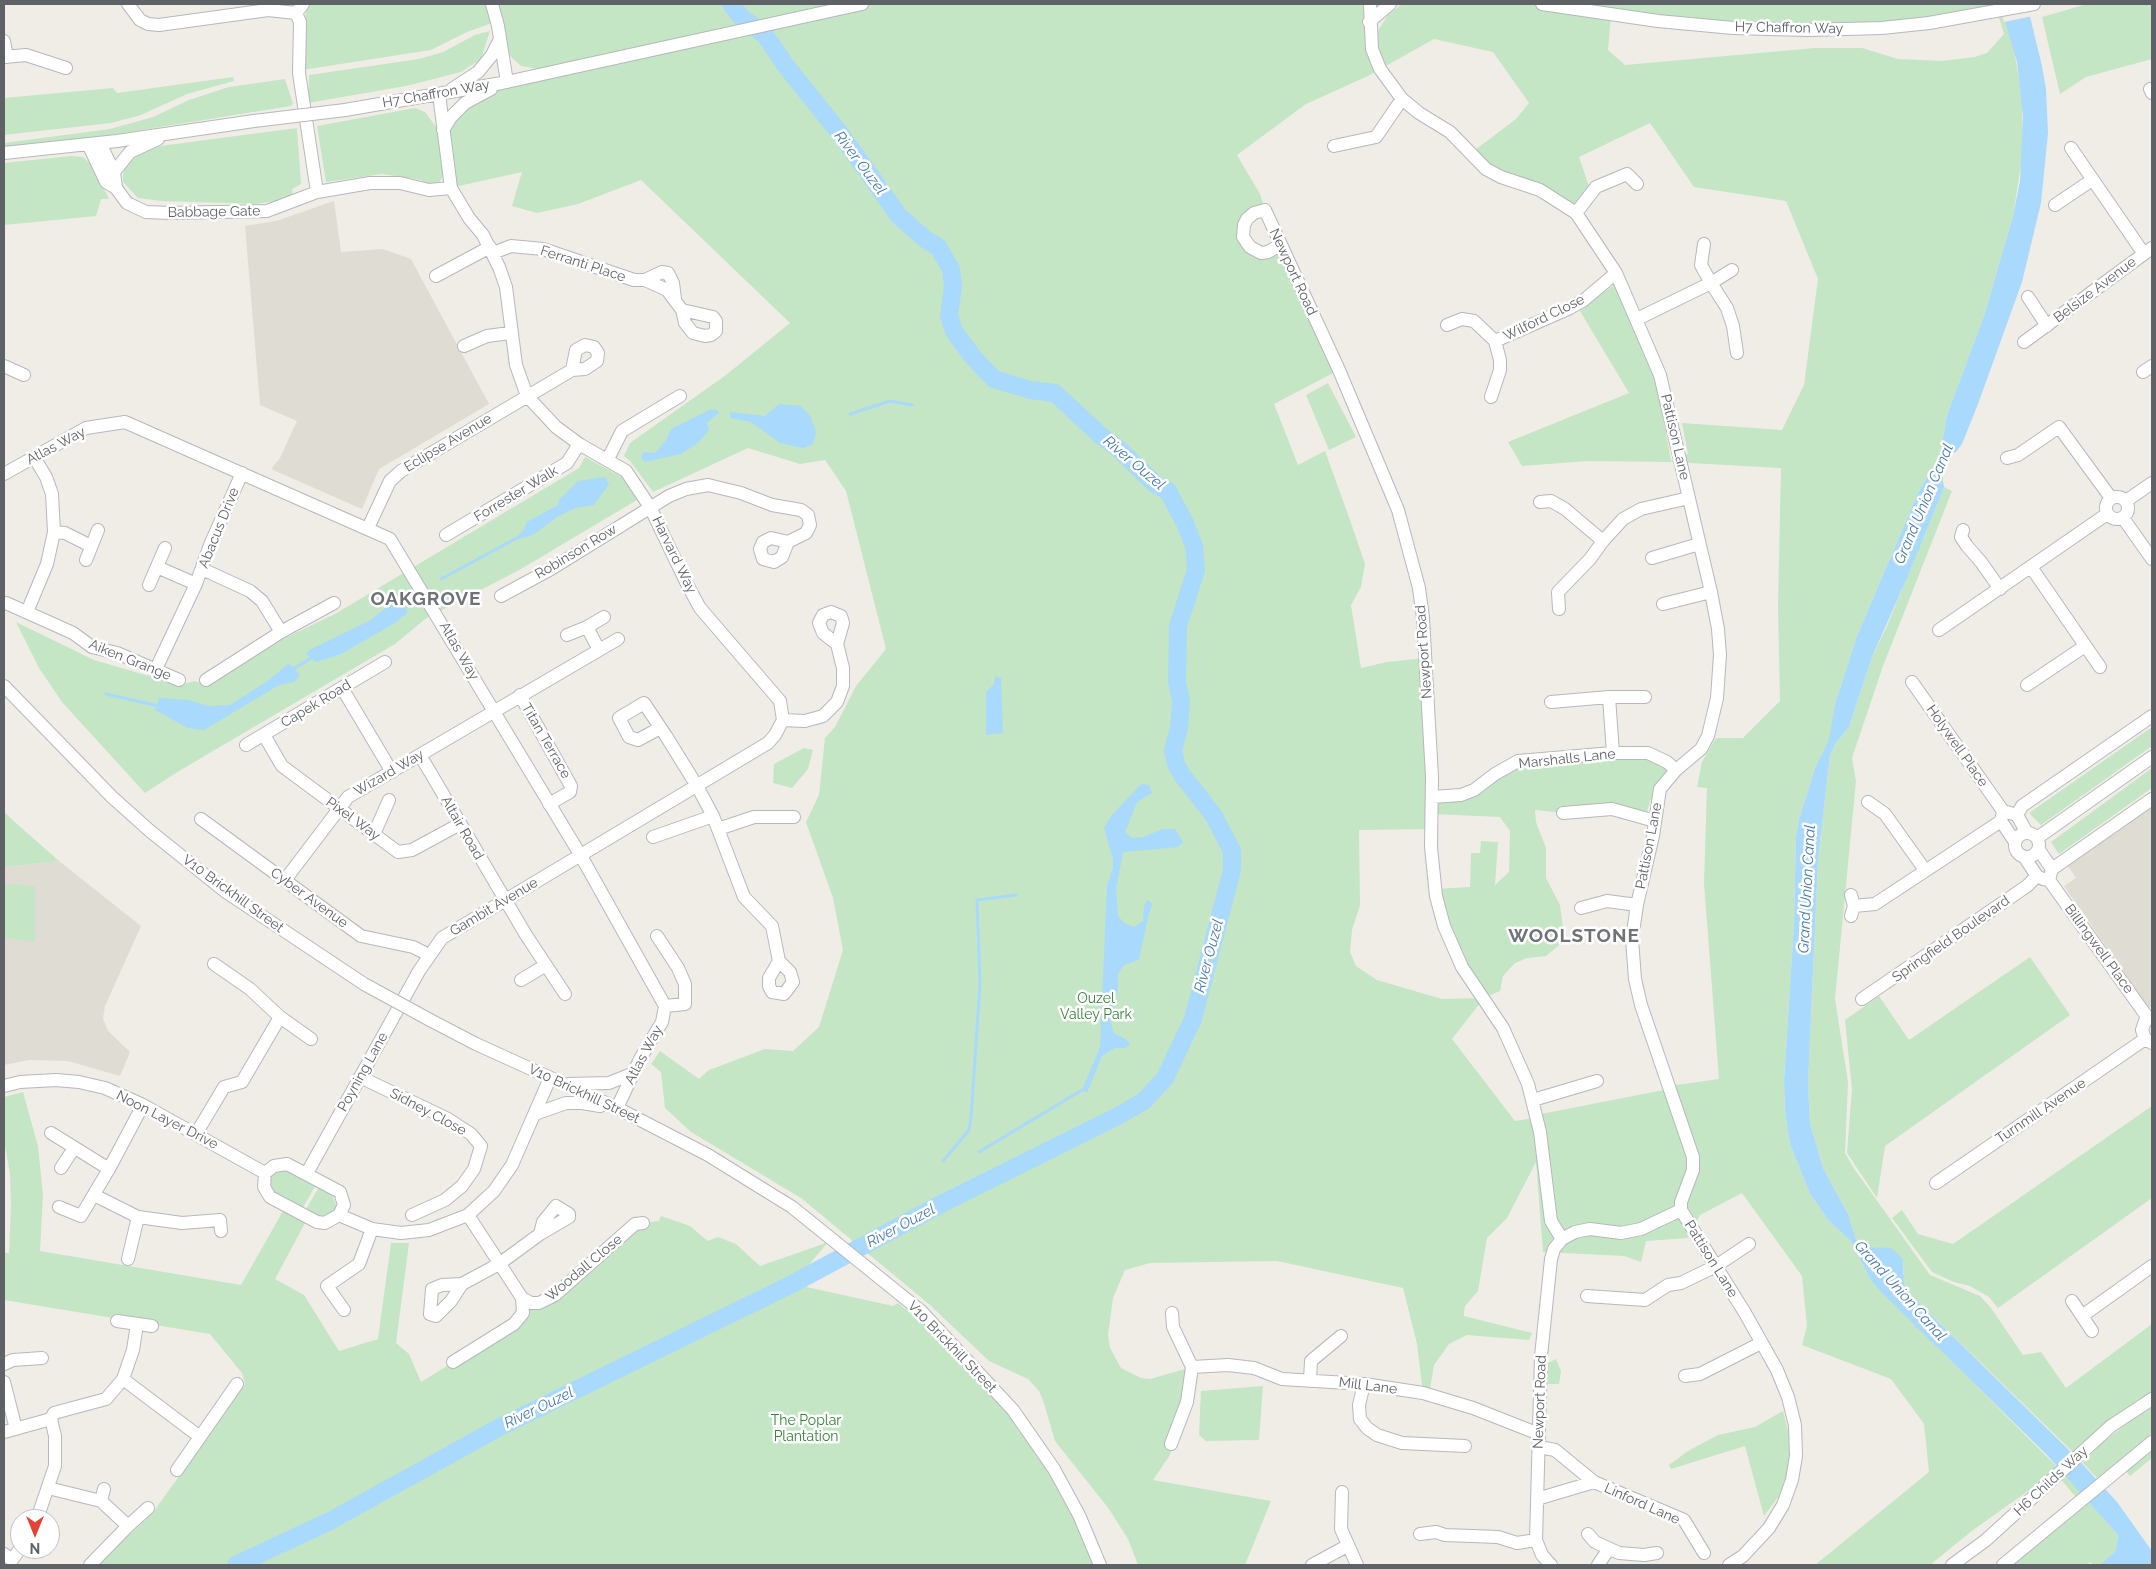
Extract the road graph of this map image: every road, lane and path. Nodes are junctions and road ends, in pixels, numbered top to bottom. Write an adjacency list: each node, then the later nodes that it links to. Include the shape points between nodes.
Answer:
1 (128, 4): 8 (street, via 140,20 159,25)
2 (492, 4): 10 (street)
3 (862, 4): 14 (street, H7 Chaffron Way)
4 (1370, 4): 9 (street, Pattison Lane)
5 (1390, 4): 9 (street)
6 (1542, 4): 7 (street, H7 Chaffron Way, via 1629,18 1733,28 1807,30 1882,28)
7 (2034, 4)
8 (300, 8): 28 (street, via 298,57)
9 (1369, 22): 16 (street, Pattison Lane, via 1372,49 1380,69)
10 (500, 39): 14 (street); 15 (street, via 478,72 463,84)
11 (4, 41): 12 (street)
12 (5, 57): 13 (street, via 26,55)
13 (70, 69)
14 (504, 82): 15 (street, H7 Chaffron Way); 17 (street, via 465,103 450,117)
15 (440, 94): 17 (street); 18 (street, H7 Chaffron Way, bridge)
16 (1402, 98): 20 (street, via 1376,137); 30 (street, Pattison Lane, via 1418,113 1450,132 1486,169 1540,190)
17 (443, 130): 27 (street)
18 (169, 134): 19 (street, H7 Chaffron Way); 23 (street, via 130,152)
19 (94, 144): 22 (street, H7 Chaffron Way); 23 (street); 26 (street, Babbage Gate, via 106,182)
20 (1334, 146)
21 (2071, 148): 24 (street, Belsize Avenue)
22 (4, 153)
23 (114, 172): 26 (street)
24 (2092, 180): 29 (street); 34 (street, Belsize Avenue)
25 (1637, 184): 30 (street, via 1626,170 1596,187)
26 (116, 188): 28 (street, Babbage Gate, via 127,203 146,212 170,213 267,211)
27 (451, 188): 28 (street, Babbage Gate, via 428,190 400,182 341,186); 33 (street, Harvard Way)
28 (317, 192)
29 (2055, 205)
30 (1576, 213): 36 (street, Pattison Lane)
31 (1704, 244): 38 (street, via 1701,265)
32 (1280, 245): 32 (street, Newport Road, via 1275,250 1261,253 1250,248 1243,230 1247,218 1265,210); 129 (street, Newport Road, via 1390,489 1410,553 1423,618)
33 (491, 250): 37 (street, Ferranti Place); 40 (street, Ferranti Place, via 511,246 543,249 607,272 645,280 667,290); 44 (street, Harvard Way, via 506,287)
34 (2148, 251): 43 (street, Belsize Avenue)
35 (1732, 270): 38 (street)
36 (1616, 274): 41 (street, Pattison Lane); 45 (street, Wilford Close, via 1570,308)
37 (436, 276)
38 (1711, 283): 41 (street); 48 (street, via 1727,308)
39 (2028, 297): 43 (street, Belsize Avenue)
40 (678, 305)
41 (1637, 318): 62 (street, Pattison Lane, via 1660,375)
42 (1447, 325): 45 (street, Wilford Close, via 1462,319 1474,322)
43 (2047, 326): 46 (street, Belsize Avenue)
44 (510, 333): 47 (street, via 486,336); 52 (street, Harvard Way, via 516,365)
45 (1495, 341): 54 (street, Wilford Close, via 1500,370)
46 (2024, 342)
47 (464, 346)
48 (1737, 353)
49 (4, 366): 51 (street)
50 (572, 370): 52 (street, Eclipse Avenue)
51 (24, 375)
52 (528, 396): 55 (street, Harvard Way, via 556,427); 69 (street, Eclipse Avenue, via 400,471 390,481)
53 (680, 396): 58 (street, via 622,431)
54 (1491, 397)
55 (579, 444): 58 (street, Harvard Way); 73 (street, Forrester Walk, via 567,463)
56 (34, 457): 59 (street, Atlas Way, via 86,428 125,422); 60 (street, Atlas Way); 72 (street, via 52,494)
57 (2007, 458): 63 (street, via 2018,455 2063,424)
58 (608, 459): 66 (street, Harvard Way, via 626,471)
59 (242, 473): 69 (street, Atlas Way); 84 (street, Abacus Drive)
60 (4, 474)
61 (2152, 483): 64 (street)
62 (1689, 498): 74 (street, via 1641,509 1622,519); 76 (street, Pattison Lane)
63 (2111, 498): 64 (street, via 2120,497); 67 (street, via 2106,504)
64 (2126, 501): 68 (street, via 2128,512)
65 (1540, 502): 74 (street, via 1551,501 1566,509)
66 (650, 507): 75 (street, Robinson Row, via 686,489 708,485 772,506 801,510 808,515 810,525 806,533); 89 (street, Robinson Row); 119 (street, Harvard Way, via 700,608 780,701)
67 (2107, 514): 68 (street, via 2116,520); 83 (street)
68 (2123, 518): 80 (street)
69 (368, 528): 117 (street, Atlas Way, via 390,539)
70 (98, 530): 77 (street)
71 (1962, 530): 87 (street, via 1961,537)
72 (54, 532): 77 (street, via 65,533); 94 (street, via 47,564)
73 (446, 535)
74 (1603, 540): 93 (street, via 1590,559 1558,592)
75 (788, 542)
76 (1699, 544): 79 (street); 88 (street, Pattison Lane)
77 (91, 546): 81 (street)
78 (165, 548): 82 (street)
79 (1652, 558)
80 (2152, 559)
81 (86, 560)
82 (157, 566): 85 (street, Abacus Drive); 86 (street)
83 (2031, 567): 87 (street); 102 (street)
84 (202, 569): 85 (street, Abacus Drive); 98 (street, via 250,591 262,601)
85 (196, 584): 106 (street, Abacus Drive)
86 (149, 585)
87 (2000, 588): 97 (street)
88 (1711, 592): 92 (street); 126 (street, Pattison Lane, via 1719,646 1717,698 1708,736 1701,749)
89 (501, 596)
90 (334, 602): 98 (street)
91 (6, 603): 94 (street, Aiken Grange)
92 (1663, 604)
93 (1559, 609)
94 (27, 612): 106 (street, Aiken Grange, via 73,633 92,647)
95 (604, 617): 96 (street)
96 (587, 627): 99 (street); 103 (street)
97 (1939, 630)
98 (281, 632): 108 (street)
99 (567, 635)
100 (618, 639): 103 (street, Wizard Way)
101 (838, 644): 119 (street, via 843,686 836,702 823,716 805,721)
102 (2085, 646): 105 (street); 110 (street)
103 (599, 650): 113 (street, Wizard Way)
104 (385, 662): 112 (street, Capek Road)
105 (2100, 667)
106 (155, 671): 107 (street, Aiken Grange)
107 (179, 680)
108 (206, 680)
109 (1912, 682): 138 (street, Holywell Place)
110 (2028, 685)
111 (4, 686): 173 (street, V10 Brickhill Street, bridge, via 112,797 186,860 263,917 364,984)
112 (342, 688): 121 (street, Capek Road); 127 (street)
113 (520, 695): 117 (street, Wizard Way); 133 (street, Titan Terrace, via 572,786 570,792)
114 (1609, 697): 115 (street); 116 (street); 123 (street)
115 (1645, 697)
116 (1551, 702)
117 (494, 710): 124 (street, Wizard Way); 133 (street, Atlas Way)
118 (2152, 716): 136 (street, via 2022,806)
119 (783, 720): 128 (street, via 768,744)
120 (660, 728): 128 (street)
121 (264, 735): 122 (street, Capek Road); 134 (street, Pixel Way, via 282,766)
122 (246, 745)
123 (1613, 754): 126 (street, Marshalls Lane, via 1648,753); 129 (street, Marshalls Lane, via 1518,761 1474,790 1461,795)
124 (420, 755): 127 (street, Wizard Way); 142 (street, Altair Road)
125 (2152, 757): 146 (street)
126 (1676, 770): 141 (street, Pattison Lane, via 1660,789)
127 (392, 772): 134 (street, Wizard Way, via 348,796)
128 (697, 786): 137 (street); 148 (street)
129 (1432, 797): 177 (street, Newport Road, via 1431,847 1435,889 1444,926 1462,967 1503,1028)
130 (2152, 799): 151 (street, Springfield Boulevard)
131 (389, 800): 144 (street)
132 (1868, 802): 150 (street, via 1885,814)
133 (549, 804): 148 (street, Atlas Way)
134 (338, 808): 144 (street, Pixel Way); 152 (street, Wizard Way)
135 (1563, 812): 141 (street, via 1612,809)
136 (2017, 815): 138 (street); 146 (street)
137 (712, 816): 143 (street); 145 (street)
138 (2002, 816): 147 (street, Holywell Place); 150 (street)
139 (794, 817): 143 (street, via 754,818)
140 (200, 819): 152 (street, Cyber Avenue)
141 (1655, 821): 154 (street, Pattison Lane)
142 (460, 824): 144 (street, Pixel Way, via 412,850 398,852); 153 (street, Altair Road)
143 (718, 830): 159 (street, via 744,897 772,926)
144 (374, 834)
145 (653, 836)
146 (2034, 840): 147 (street, via 2018,836); 149 (street, via 2032,857); 151 (street)
147 (2015, 842): 149 (street, Holywell Place, via 2017,852)
148 (581, 856): 153 (street, Gambit Avenue); 166 (street, Atlas Way)
149 (2025, 858): 151 (street, Holywell Place)
150 (1924, 870): 155 (street, via 1875,904)
151 (2046, 875): 165 (street, Springfield Boulevard); 168 (street, Billingwell Place)
152 (285, 880): 158 (street, Cyber Avenue, via 361,936 413,947)
153 (506, 900): 158 (street, Gambit Avenue, via 442,938); 161 (street, Altair Road)
154 (1637, 905): 156 (street, via 1607,902); 191 (street, Pattison Lane, via 1632,939 1635,979 1693,1157 1693,1170)
155 (1852, 906)
156 (1581, 908)
157 (657, 936): 166 (street, via 685,984 686,1004)
158 (429, 955): 162 (street, Gambit Avenue)
159 (779, 961)
160 (214, 964): 167 (street, via 250,989)
161 (546, 965): 163 (street); 164 (street, Altair Road)
162 (419, 971): 172 (street, Poyning Lane)
163 (522, 980)
164 (565, 994)
165 (1862, 999)
166 (665, 1006): 171 (street, Atlas Way, via 662,1022)
167 (280, 1017): 169 (street); 182 (street, via 242,1082 224,1087)
168 (2150, 1017): 170 (street, via 2142,1030)
169 (311, 1039)
170 (2148, 1041): 188 (street, Turnmill Avenue)
171 (634, 1073): 175 (street, via 609,1083); 179 (street, Atlas Way)
172 (360, 1077): 187 (street, Poyning Lane); 193 (street, Sidney Close, via 448,1119 471,1134 480,1146 474,1169 462,1186 445,1200)
173 (550, 1078): 175 (street, V10 Brickhill Street); 180 (street)
174 (1597, 1081): 177 (street)
175 (564, 1084): 179 (street, V10 Brickhill Street)
176 (4, 1086): 178 (street, Noon Layer Drive, via 33,1081 79,1082 105,1088)
177 (1533, 1100): 200 (street, Newport Road, via 1540,1132 1550,1222)
178 (143, 1105): 182 (street, Noon Layer Drive); 185 (street)
179 (617, 1108): 180 (street, via 566,1103); 254 (street, V10 Brickhill Street, via 708,1155 792,1206 922,1312 1013,1410 1054,1469)
180 (535, 1114): 194 (street, via 502,1181)
181 (51, 1134): 183 (street)
182 (196, 1134): 186 (street, Noon Layer Drive)
183 (74, 1148): 184 (street); 185 (street)
184 (61, 1168)
185 (109, 1169): 189 (street)
186 (265, 1173): 187 (street, via 274,1166 286,1164); 192 (street, via 264,1187 274,1201 317,1222 326,1223)
187 (306, 1173): 192 (street, via 340,1192 344,1204)
188 (1936, 1183)
189 (94, 1195): 190 (street, via 81,1216); 195 (street)
190 (59, 1207)
191 (1681, 1210): 200 (street, via 1641,1229 1621,1233 1590,1229); 204 (street, Pattison Lane)
192 (339, 1215): 198 (street)
193 (412, 1215)
194 (468, 1215): 198 (street, via 446,1225 412,1233); 203 (street)
195 (138, 1217): 196 (street, via 182,1224); 202 (street)
196 (220, 1220)
197 (643, 1223): 208 (street, Woodall Close, via 635,1224 548,1300 531,1303)
198 (372, 1229): 210 (street, via 359,1264 323,1281)
199 (540, 1234): 203 (street)
200 (1562, 1239): 232 (street, Newport Road, via 1551,1260 1541,1356)
201 (1749, 1244): 204 (street)
202 (128, 1259)
203 (499, 1264): 206 (street); 208 (street)
204 (1716, 1266): 207 (street, via 1681,1283 1668,1285 1645,1300); 218 (street, Pattison Lane)
205 (2152, 1266): 212 (street)
206 (462, 1284)
207 (1587, 1296)
208 (522, 1298): 220 (street, via 523,1313 514,1324)
209 (2072, 1301): 212 (street)
210 (344, 1310)
211 (1172, 1313): 222 (street, via 1173,1326)
212 (2082, 1316): 216 (street)
213 (117, 1321): 214 (street)
214 (137, 1324): 215 (street); 224 (street)
215 (152, 1326)
216 (2092, 1331)
217 (1341, 1336): 225 (street, via 1311,1361)
218 (1761, 1343): 223 (street, via 1700,1374); 259 (street, Pattison Lane, via 1788,1397 1795,1425 1796,1456 1792,1480 1779,1513 1743,1556)
219 (42, 1358): 221 (street, via 13,1360)
220 (452, 1362)
221 (4, 1364)
222 (1192, 1367): 225 (street, Mill Lane, via 1228,1365 1254,1368 1282,1379); 235 (street, via 1187,1402)
223 (1685, 1376)
224 (123, 1379): 230 (street, via 106,1399 54,1413); 233 (street)
225 (1310, 1380): 228 (street, Mill Lane)
226 (4, 1382): 231 (street)
227 (237, 1384): 233 (street)
228 (1364, 1384): 232 (street, Mill Lane, via 1429,1395); 236 (street, via 1359,1405 1360,1419 1377,1435 1402,1443)
229 (2152, 1399): 260 (street, H6 Childs Way, via 2111,1426 2041,1492)
230 (51, 1419): 231 (street); 240 (street, via 55,1436 55,1466)
231 (10, 1430)
232 (1539, 1434): 237 (street, Newport Road)
233 (200, 1437): 238 (street)
234 (2152, 1442): 261 (street)
235 (1172, 1444)
236 (1466, 1446)
237 (1539, 1447): 239 (street, Linford Lane, via 1555,1450); 242 (street, Newport Road)
238 (177, 1470)
239 (1594, 1482): 242 (street, Linford Lane); 252 (street, Linford Lane, via 1684,1520)
240 (48, 1488): 244 (street); 245 (street, via 103,1495)
241 (1342, 1492): 249 (street, via 1340,1530)
242 (1537, 1499): 248 (street, Newport Road)
243 (148, 1508): 245 (street)
244 (41, 1509)
245 (128, 1526): 253 (street)
246 (1420, 1534): 248 (street, via 1436,1532 1498,1537 1517,1544)
247 (1588, 1534): 250 (street)
248 (1536, 1540): 257 (street, via 1542,1555)
249 (1347, 1546): 255 (street); 256 (street)
250 (1608, 1550): 251 (street, via 1631,1554); 258 (street)
251 (1657, 1553)
252 (1704, 1553)
253 (90, 1565)
254 (1100, 1565)
255 (1312, 1565)
256 (1357, 1565)
257 (1551, 1565)
258 (1598, 1565)
259 (1728, 1565)
260 (1952, 1565)
261 (2003, 1565)

